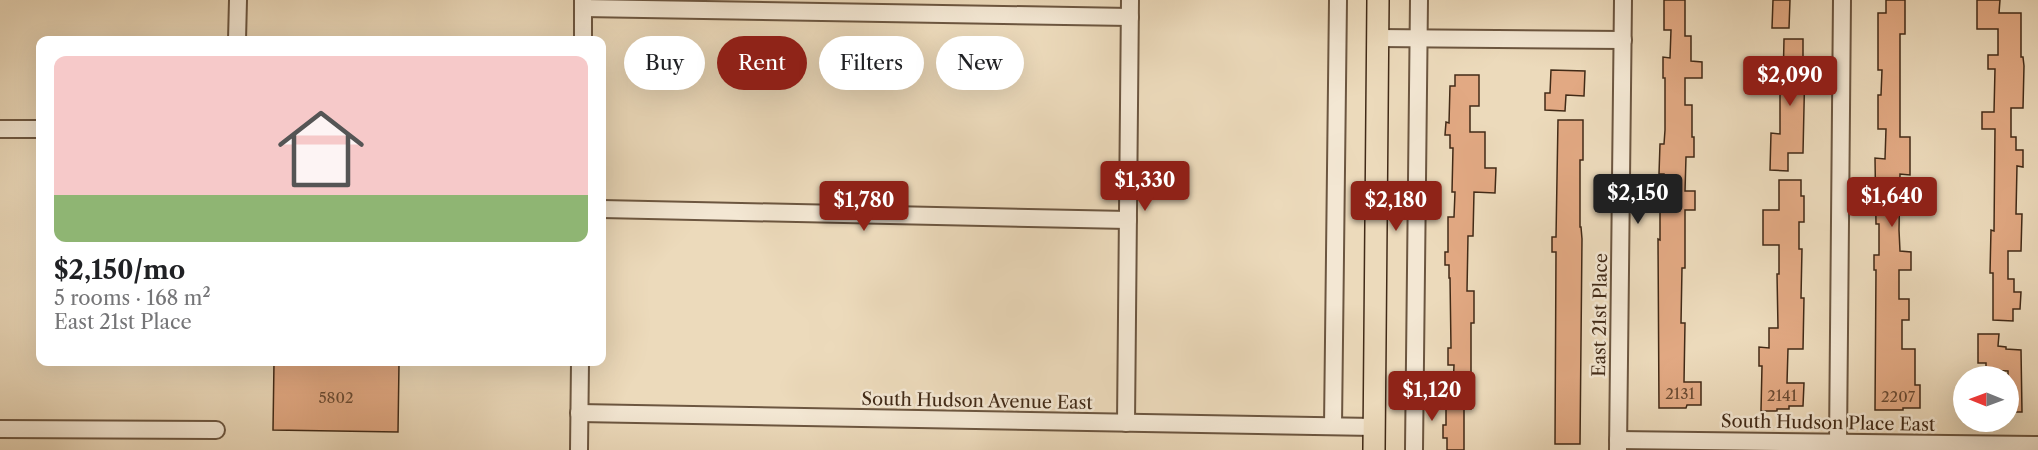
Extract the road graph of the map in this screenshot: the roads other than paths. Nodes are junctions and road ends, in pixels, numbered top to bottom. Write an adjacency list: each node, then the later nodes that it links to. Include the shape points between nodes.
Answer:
1 (237, 0): 9 (street)
2 (1338, 0): 21 (street)
3 (1378, 0): 11 (main road)
4 (1419, 0): 12 (street)
5 (1623, 0): 13 (street, East 21st Place)
6 (1842, 0): 25 (street)
7 (583, 4): 8 (street); 10 (street)
8 (1130, 8): 17 (street)
9 (237, 36)
10 (583, 36)
11 (1378, 38): 12 (street); 22 (main road)
12 (1418, 38): 13 (street); 30 (street)
13 (1623, 40): 26 (street, East 21st Place)
14 (0, 129): 15 (street)
15 (36, 129)
16 (606, 209): 17 (street)
17 (1128, 220): 20 (street)
18 (580, 366): 19 (street)
19 (579, 413): 20 (street, South Hudson Avenue East); 28 (street)
20 (1126, 423): 21 (street, South Hudson Avenue East)
21 (1333, 426): 22 (street, South Hudson Avenue East)
22 (1374, 427): 29 (main road)
23 (0, 429): 24 (street)
24 (216, 430)
25 (1838, 443): 26 (street, South Hudson Place East); 27 (street, South Hudson Place East)
26 (1618, 445)
27 (2038, 445)
28 (579, 450)
29 (1374, 450)
30 (1414, 450)

